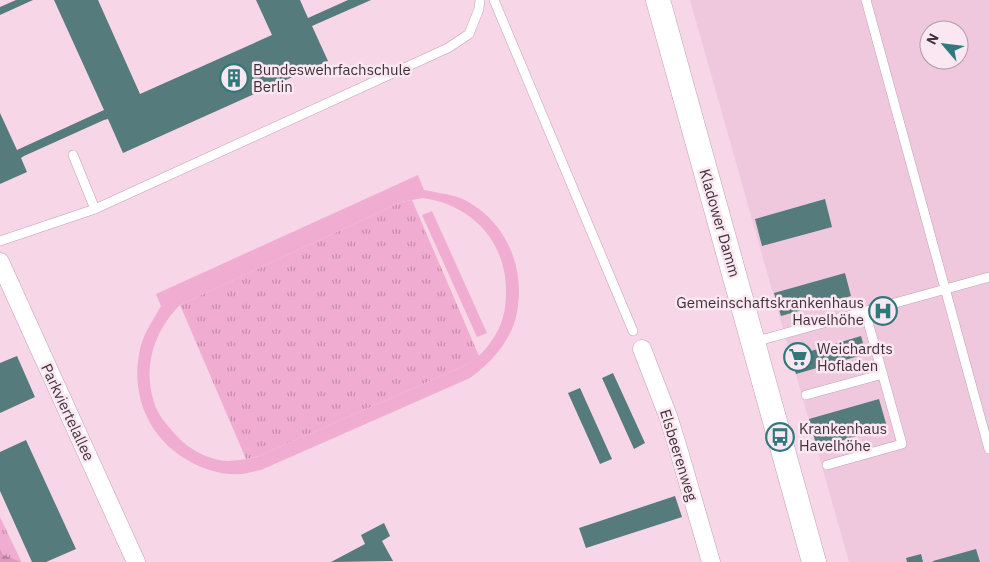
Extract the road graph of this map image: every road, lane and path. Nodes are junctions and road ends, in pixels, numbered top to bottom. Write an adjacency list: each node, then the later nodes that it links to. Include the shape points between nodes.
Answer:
1 (480, 0): 6 (lane, via 469,34 448,48)
2 (494, 0): 12 (lane)
3 (658, 0): 13 (main road, Kladower Damm)
4 (866, 0): 10 (lane)
5 (73, 156): 6 (lane)
6 (95, 209): 7 (lane)
7 (0, 241)
8 (0, 262): 19 (street, Parkviertelallee)
9 (989, 277): 10 (lane)
10 (945, 289): 11 (lane); 17 (lane)
11 (866, 311): 13 (lane); 15 (lane)
12 (633, 331)
13 (754, 342): 21 (main road, Kladower Damm)
14 (642, 349): 20 (street, Elsbeerenweg, via 668,416)
15 (883, 374): 16 (lane); 18 (lane, via 902,444)
16 (806, 395)
17 (989, 449)
18 (827, 465)
19 (136, 562)
20 (711, 562)
21 (814, 562)

